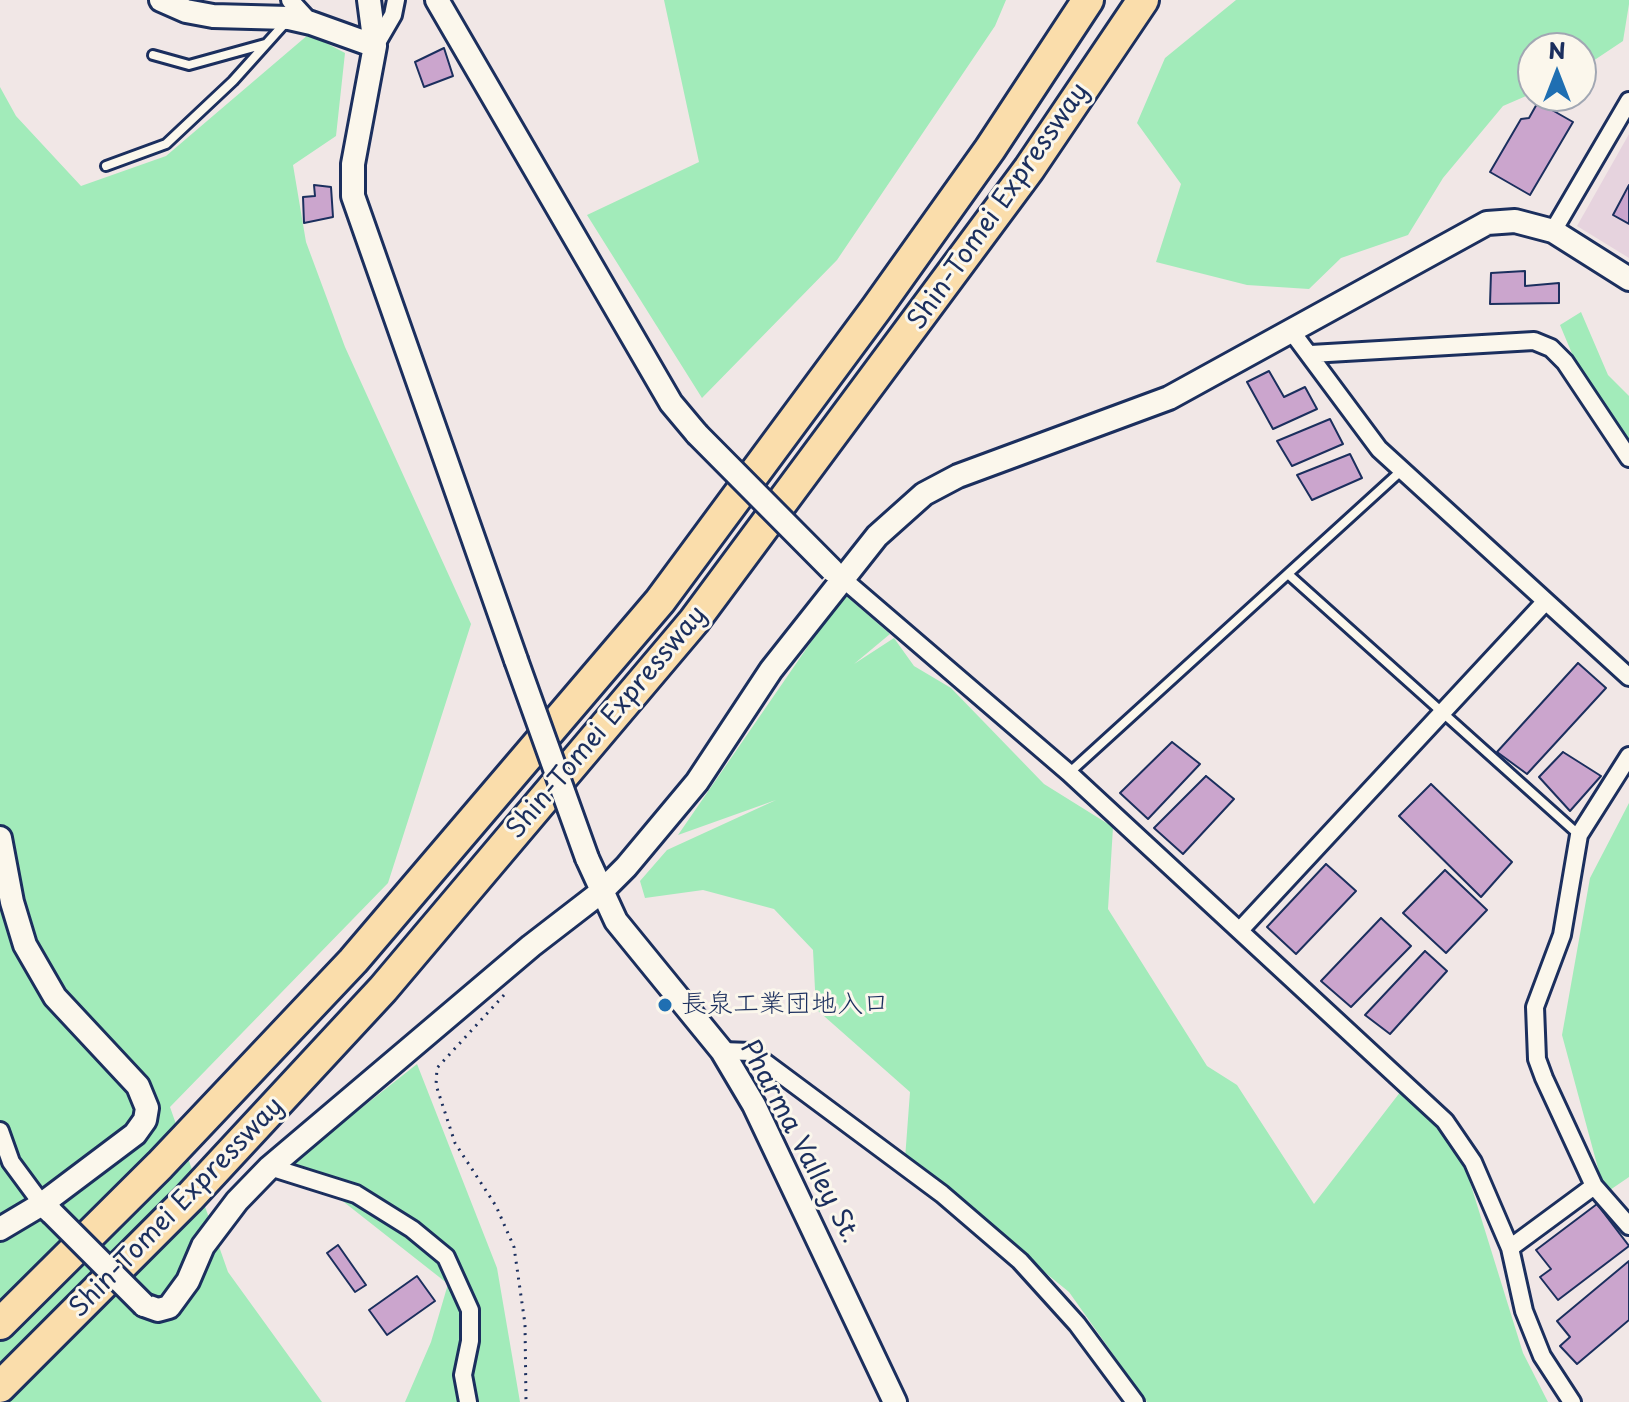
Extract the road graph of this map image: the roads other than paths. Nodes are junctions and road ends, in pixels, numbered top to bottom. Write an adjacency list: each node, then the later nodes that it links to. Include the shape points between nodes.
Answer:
1 (161, 0): 7 (street, via 213,16)
2 (369, 0): 9 (street, Pharma Valley St.)
3 (396, 0): 9 (street)
4 (437, 0): 19 (street, bridge, via 671,403)
5 (1088, 0): 38 (highway, Shin-Tomei Expressway, via 990,149 660,601 353,961)
6 (1143, 0): 39 (highway, Shin-Tomei Expressway, via 1029,169 694,621 383,989 189,1198)
7 (297, 14): 8 (lane); 9 (street)
8 (265, 44): 10 (lane, via 189,65); 12 (lane, via 166,144)
9 (375, 46): 28 (street, Pharma Valley St., bridge, via 353,164 353,196)
10 (153, 55)
11 (1629, 101): 13 (street)
12 (106, 166)
13 (1553, 231): 14 (street); 15 (street, via 1515,221 1487,223)
14 (1629, 279)
15 (1292, 332): 16 (street); 19 (street, via 1169,398 958,476 924,494)
16 (1311, 354): 17 (street, via 1534,341 1565,362); 18 (street, via 1379,449)
17 (1629, 458)
18 (1402, 470): 20 (lane); 21 (street)
19 (838, 574): 25 (street); 28 (street, via 697,782)
20 (1288, 574): 23 (lane); 25 (lane)
21 (1545, 602): 22 (street); 23 (street)
22 (1629, 677)
23 (1442, 713): 26 (lane); 29 (street)
24 (1629, 756): 26 (street)
25 (1069, 773): 29 (street)
26 (1579, 835): 33 (street, via 1562,935 1535,1007 1544,1078)
27 (0, 838): 34 (street, via 25,945 55,997 138,1086 147,1108 135,1134)
28 (601, 892): 30 (street, Pharma Valley St., via 629,938); 32 (street)
29 (1241, 929): 37 (street, via 1445,1121 1473,1162)
30 (722, 1051): 41 (street, Pharma Valley St., via 754,1105); 42 (street, via 751,1052 953,1203 1020,1261 1077,1324)
31 (0, 1131): 34 (street, via 11,1162)
32 (270, 1167): 34 (street, bridge, via 203,1246 169,1307 158,1310 144,1305); 40 (street, via 356,1194 446,1257 470,1310 463,1375)
33 (1594, 1186): 35 (street); 37 (street)
34 (47, 1209): 36 (street)
35 (1629, 1226)
36 (0, 1229)
37 (1510, 1248): 43 (street, via 1524,1311 1542,1356)
38 (7, 1317)
39 (0, 1387)
40 (468, 1402)
41 (895, 1402)
42 (1135, 1402)
43 (1572, 1402)

